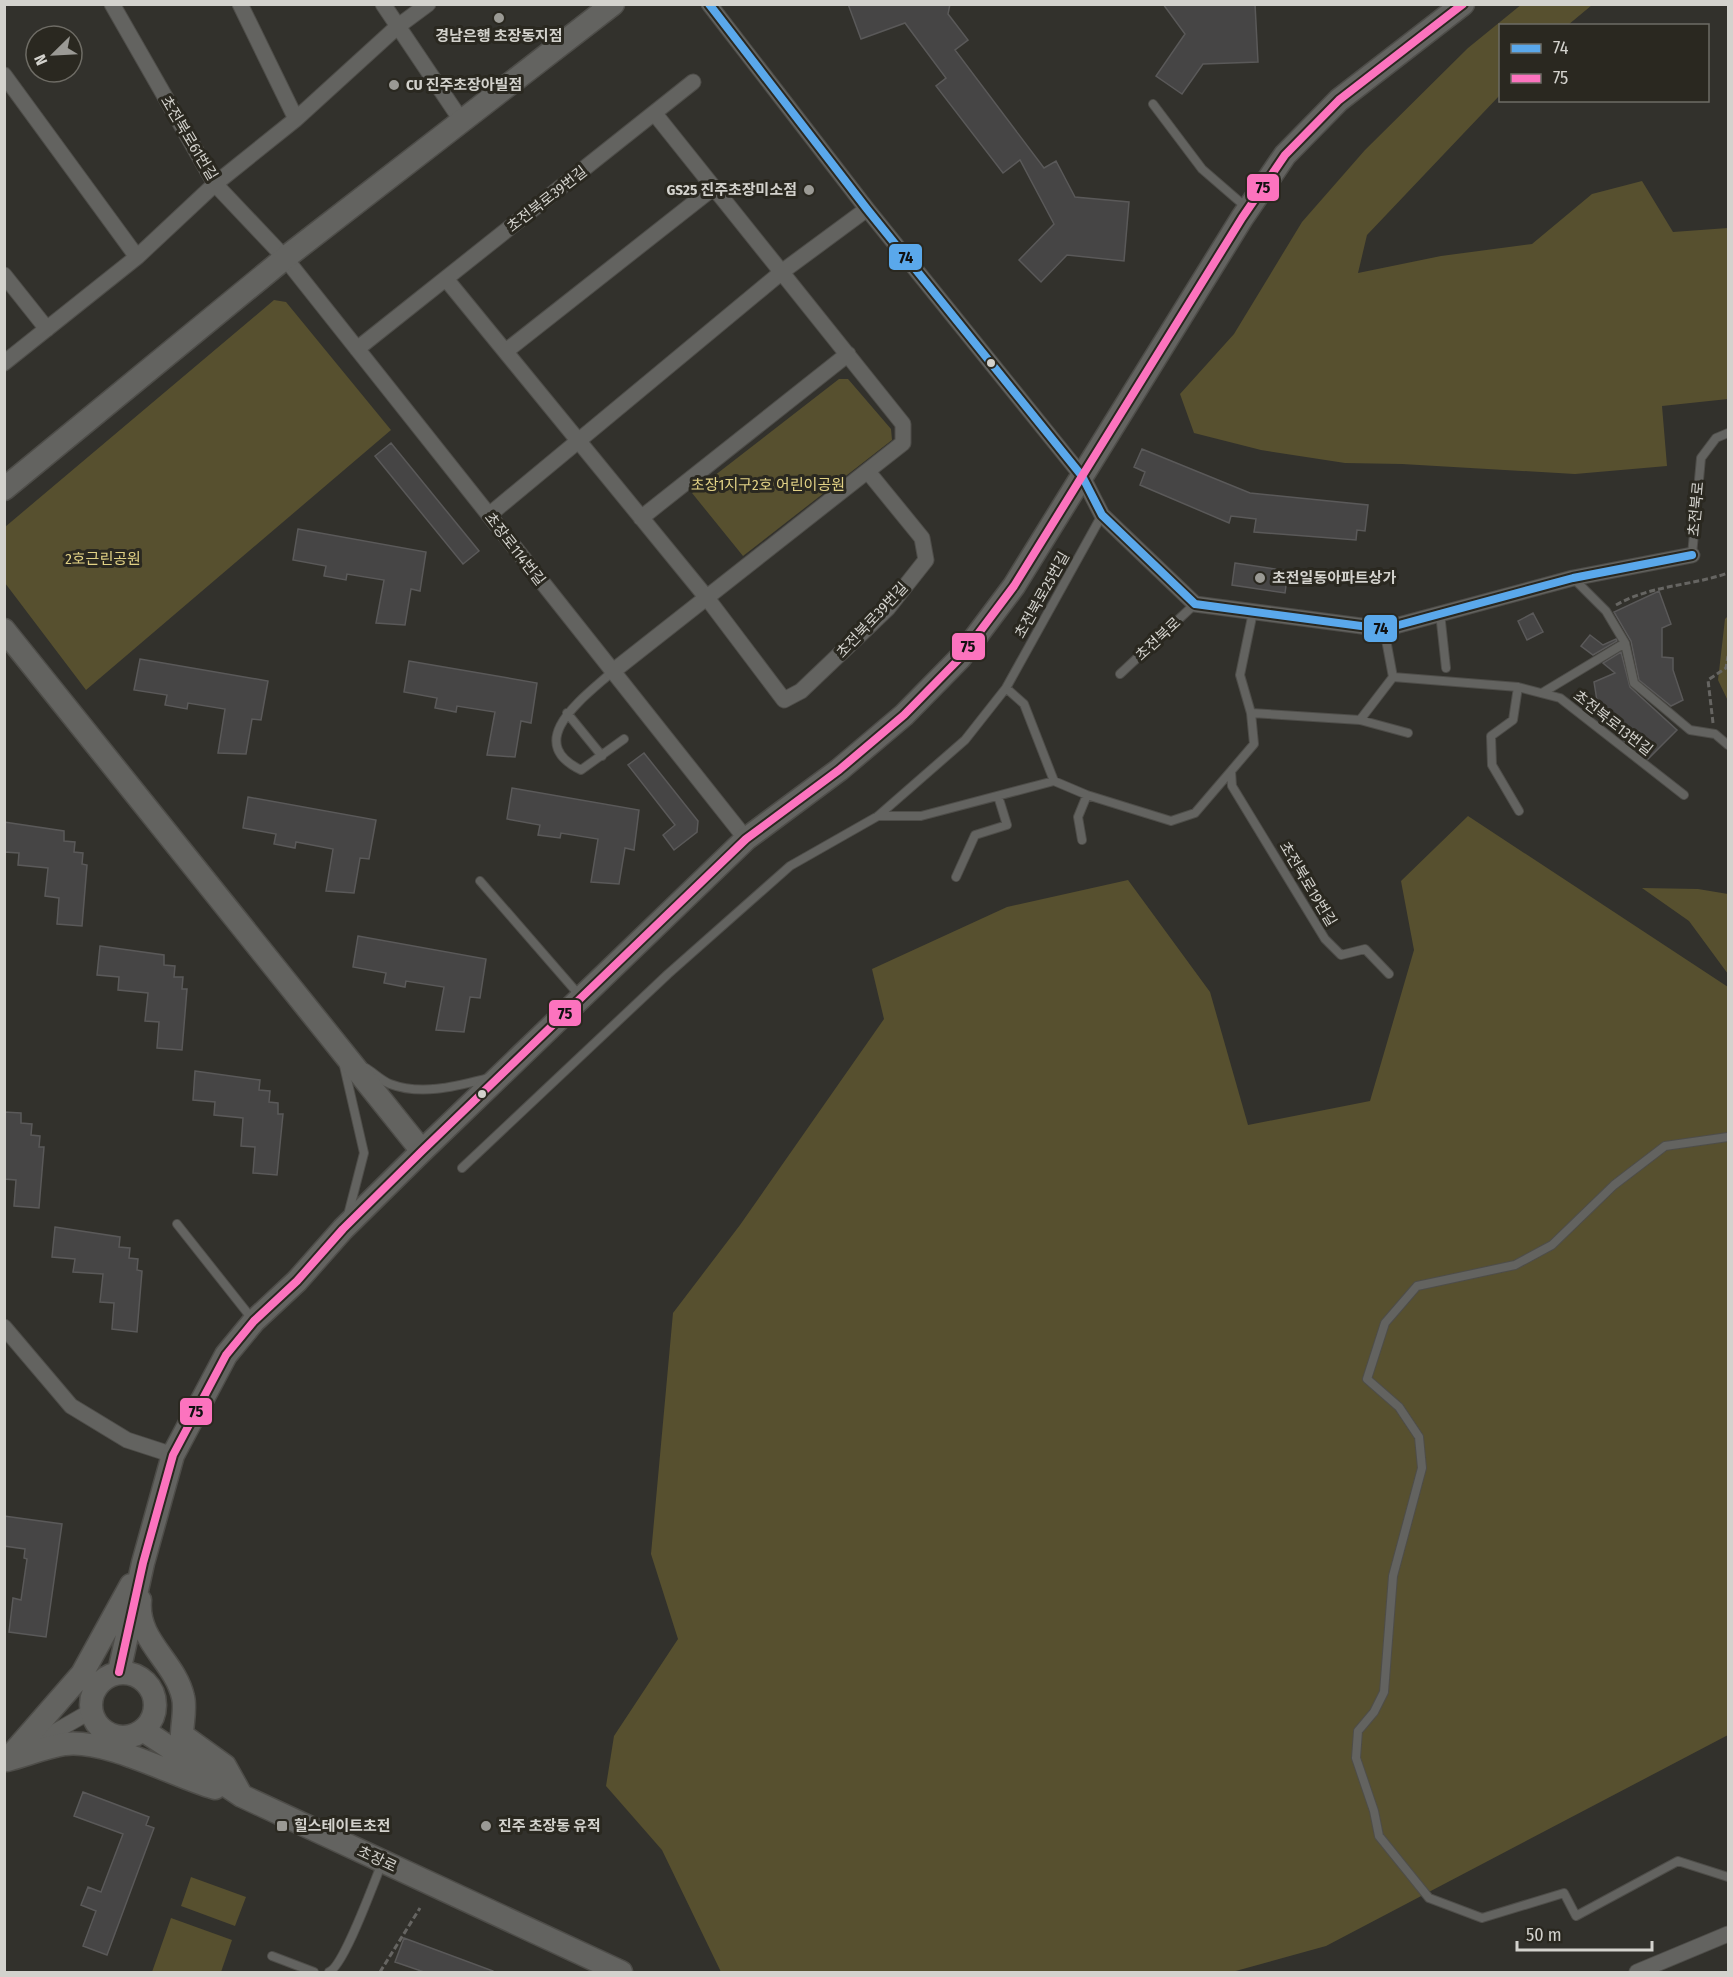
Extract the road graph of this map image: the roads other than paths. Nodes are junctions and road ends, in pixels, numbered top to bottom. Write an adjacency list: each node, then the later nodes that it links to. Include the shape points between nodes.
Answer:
1 (112, 4): 15 (street, 초전북로61번길)
2 (240, 4): 13 (street)
3 (383, 4): 8 (street)
4 (428, 4): 8 (street)
5 (613, 4): 14 (street)
6 (709, 4): 17 (street, 초전북로)
7 (1463, 4): 18 (street, via 1339,100 1285,155)
8 (397, 27): 13 (street); 14 (street)
9 (4, 75): 19 (street)
10 (693, 82): 12 (street, 초전북로39번길)
11 (1153, 104): 18 (lane, via 1202,169)
12 (655, 114): 16 (street); 23 (street, 초전북로39번길)
13 (296, 119): 15 (street)
14 (461, 120): 20 (street)
15 (214, 184): 19 (street); 20 (street, 초전북로61번길)
16 (713, 188): 21 (street); 26 (street)
17 (867, 209): 21 (street); 32 (street, 초전북로)
18 (1248, 209): 32 (street)
19 (137, 257): 24 (street)
20 (285, 258): 25 (street, 초장로114번길); 33 (street)
21 (783, 270): 27 (street); 30 (street)
22 (4, 275): 24 (street)
23 (446, 279): 25 (street); 26 (street, 초전북로39번길)
24 (47, 329): 28 (street)
25 (357, 349): 34 (street, 초장로114번길)
26 (506, 351): 30 (street, 초전북로39번길)
27 (848, 354): 31 (street, via 903,424 903,443); 36 (street)
28 (4, 363)
29 (1728, 433): 37 (lane, 초전북로, via 1716,438 1701,458)
30 (580, 441): 34 (street); 36 (street, 초전북로39번길)
31 (869, 473): 39 (street); 39 (street, 초전북로39번길, via 922,538 926,560 888,608 801,691 784,700)
32 (1082, 476): 35 (street, 초전북로); 67 (street, via 1014,586 960,658 896,722)
33 (4, 489)
34 (489, 515): 47 (street, 초장로114번길)
35 (1102, 515): 40 (street, 초전북로); 51 (lane, 초전북로25번길)
36 (641, 518): 39 (street, 초전북로39번길)
37 (1692, 555): 38 (street, 초전북로)
38 (1573, 578): 42 (street, 초전북로); 45 (lane, via 1606,611)
39 (707, 598): 47 (street)
40 (1195, 604): 41 (street, 초전북로); 48 (lane, 초전북로)
41 (1253, 612): 43 (street, 초전북로); 54 (lane, via 1240,675)
42 (1440, 613): 43 (street, 초전북로); 46 (lane)
43 (1384, 629): 49 (lane)
44 (4, 630): 73 (street)
45 (1625, 643): 52 (lane); 58 (lane, via 1634,683 1690,730 1715,734)
46 (1446, 668)
47 (612, 672): 53 (lane); 67 (street, 초장로114번길)
48 (1120, 674)
49 (1393, 677): 50 (lane, 초전북로13번길); 55 (lane)
50 (1518, 687): 52 (lane, 초전북로13번길); 65 (lane, via 1513,720 1491,736 1492,765)
51 (1006, 688): 61 (lane, via 1024,704); 66 (lane, 초전북로25번길, via 965,740)
52 (1542, 693): 64 (lane, 초전북로13번길, via 1560,698)
53 (567, 713): 59 (lane); 59 (lane, via 556,735 558,747 570,764 582,770)
54 (1251, 713): 55 (lane); 60 (lane, via 1254,744)
55 (1360, 720): 56 (lane)
56 (1408, 733)
57 (624, 740): 59 (lane)
58 (1728, 745)
59 (602, 756)
60 (1231, 771): 63 (lane, via 1195,813 1171,821); 71 (lane, 초전북로19번길, via 1232,786 1325,939 1341,955 1365,949)
61 (1054, 780): 62 (lane, 초전북로25번길); 63 (lane)
62 (998, 795): 66 (lane, 초전북로25번길, via 921,816); 69 (lane, via 1007,825 975,835)
63 (1087, 795): 68 (lane, via 1078,817)
64 (1684, 795)
65 (1519, 811)
66 (878, 816): 77 (lane, 초전북로25번길, via 790,866 668,974)
67 (746, 839): 72 (street)
68 (1082, 840)
69 (956, 877)
70 (480, 881): 72 (lane)
71 (1389, 974)
72 (581, 997): 74 (street)
73 (340, 1050): 74 (lane, via 390,1084 416,1089 442,1089); 76 (street); 79 (lane, via 364,1153)
74 (499, 1076): 76 (street)
75 (1728, 1137): 90 (lane, via 1665,1146 1614,1185 1552,1245 1515,1265 1417,1286 1385,1323 1367,1379 1399,1407 1419,1437 1422,1468 1393,1576 1384,1692 1358,1731 1356,1758 1379,1836 1400,1863 1429,1898 1482,1918 1564,1893 1576,1916 1678,1861)
76 (422, 1151): 79 (street)
77 (462, 1168)
78 (177, 1224): 80 (lane)
79 (343, 1229): 80 (street, via 297,1281)
80 (254, 1321): 82 (street, via 226,1355)
81 (4, 1327): 82 (street, via 71,1406 127,1440)
82 (173, 1455): 83 (street)
83 (143, 1563): 84 (street); 87 (street, via 82,1674); 88 (street, via 139,1612 144,1630 173,1673 184,1698 182,1735 225,1766)
84 (119, 1672): 85 (street, via 102,1680 95,1689); 86 (street, via 134,1674 151,1687 156,1708)
85 (91, 1711): 86 (street, via 95,1721 111,1735 130,1737); 87 (street)
86 (143, 1730): 88 (street, 초장로)
87 (6, 1761): 88 (street, via 66,1744 90,1746 134,1757 196,1783)
88 (242, 1796): 89 (street, 초장로)
89 (382, 1862): 94 (lane, via 348,1944); 95 (street, 초장로)
90 (1728, 1877)
91 (1728, 1934): 96 (street)
92 (272, 1956): 93 (lane)
93 (314, 1972)
94 (329, 1972)
95 (621, 1972)
96 (1637, 1972)

